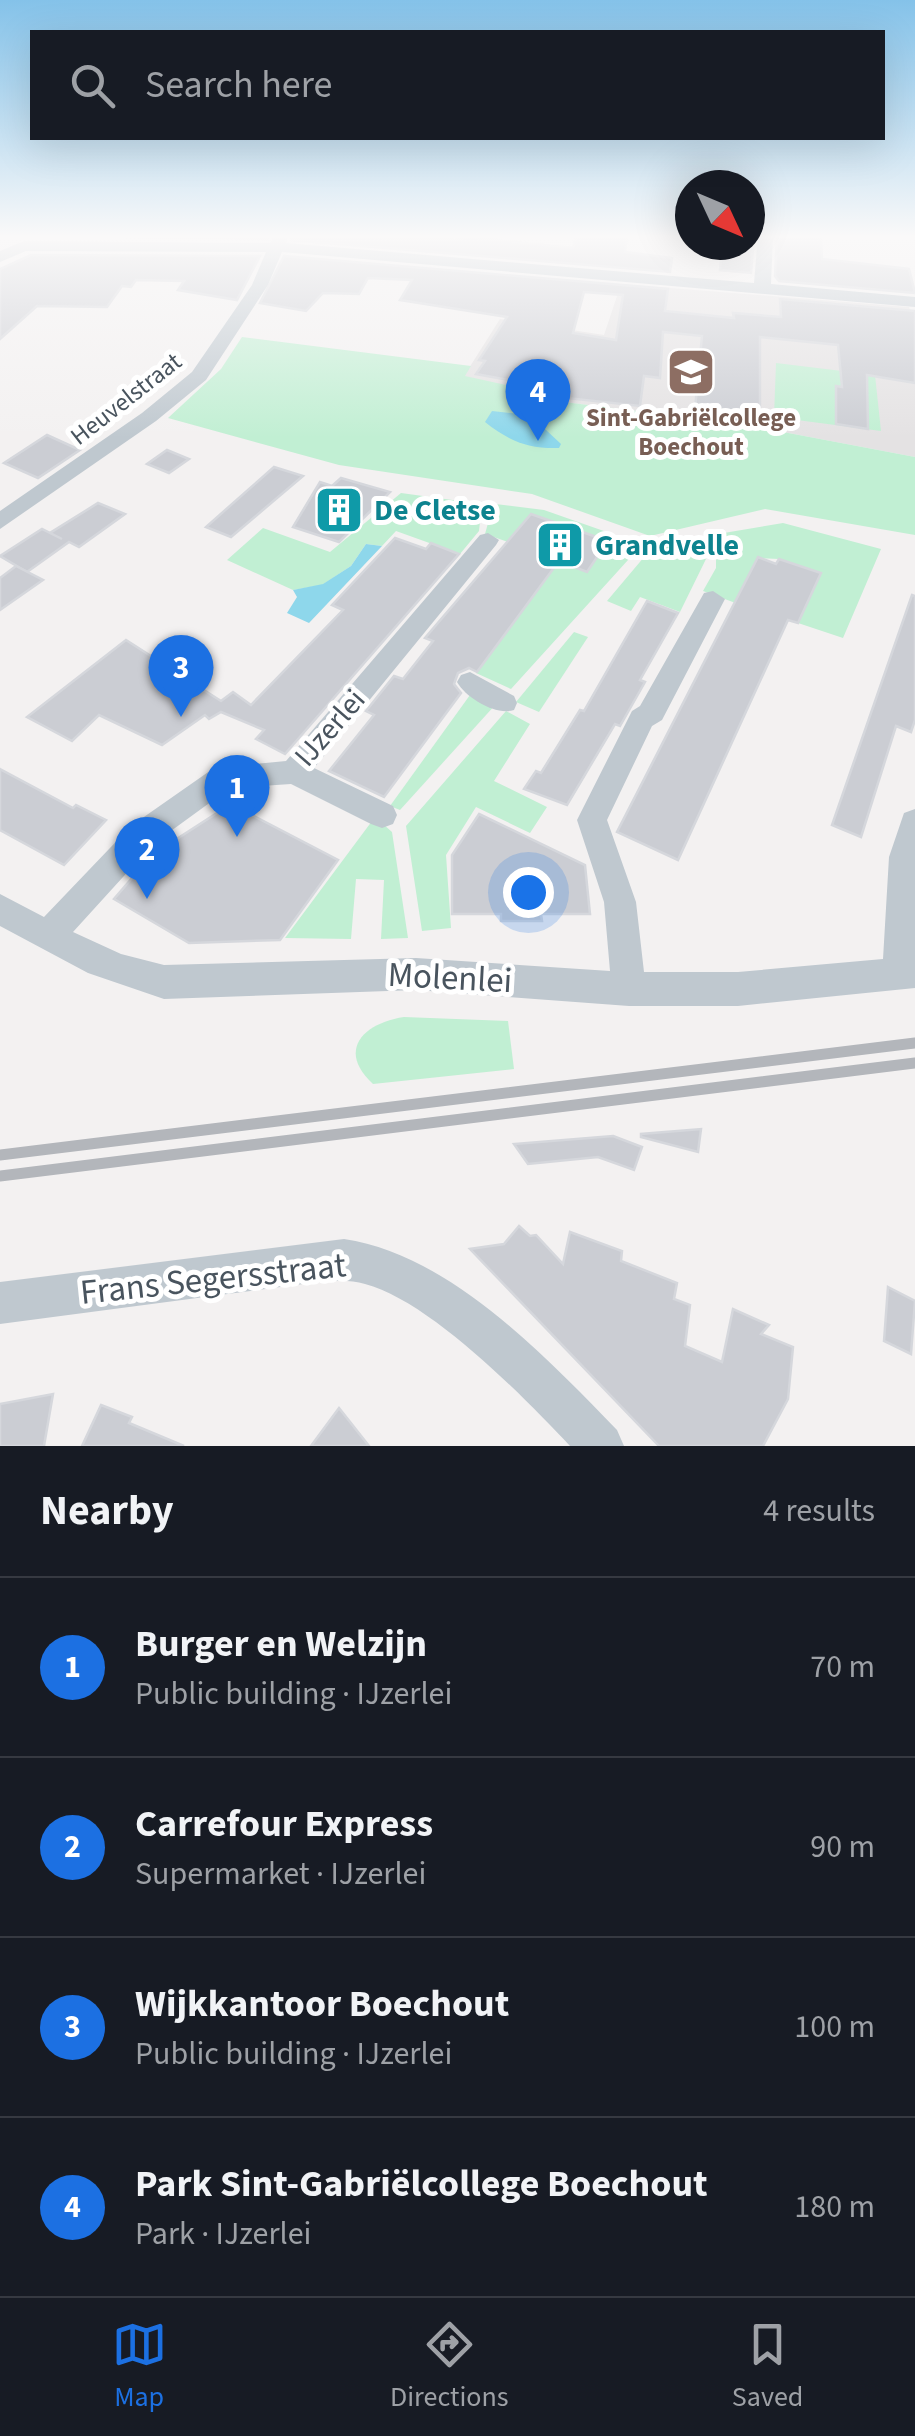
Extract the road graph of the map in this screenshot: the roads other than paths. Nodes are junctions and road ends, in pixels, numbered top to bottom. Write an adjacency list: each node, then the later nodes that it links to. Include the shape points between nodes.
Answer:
1 (248, 303): 2 (street, Heuvelstraat, via 199,376)
2 (0, 522)
3 (488, 540): 7 (street, IJzerlei)
4 (713, 599): 13 (street, via 592,820 620,902)
5 (470, 682): 6 (street)
6 (504, 704)
7 (294, 772): 8 (street); 11 (street, IJzerlei, via 224,776 142,835)
8 (382, 815)
9 (915, 822): 12 (street, via 904,857)
10 (0, 909): 11 (street, Molenlei)
11 (48, 936): 13 (street, Molenlei, via 164,982 416,974)
12 (907, 973): 13 (street, Molenlei, via 738,990)
13 (629, 989)
14 (0, 1303): 15 (street, Frans Segersstraat, via 303,1263 372,1264 476,1326 525,1366)
15 (600, 1446)

